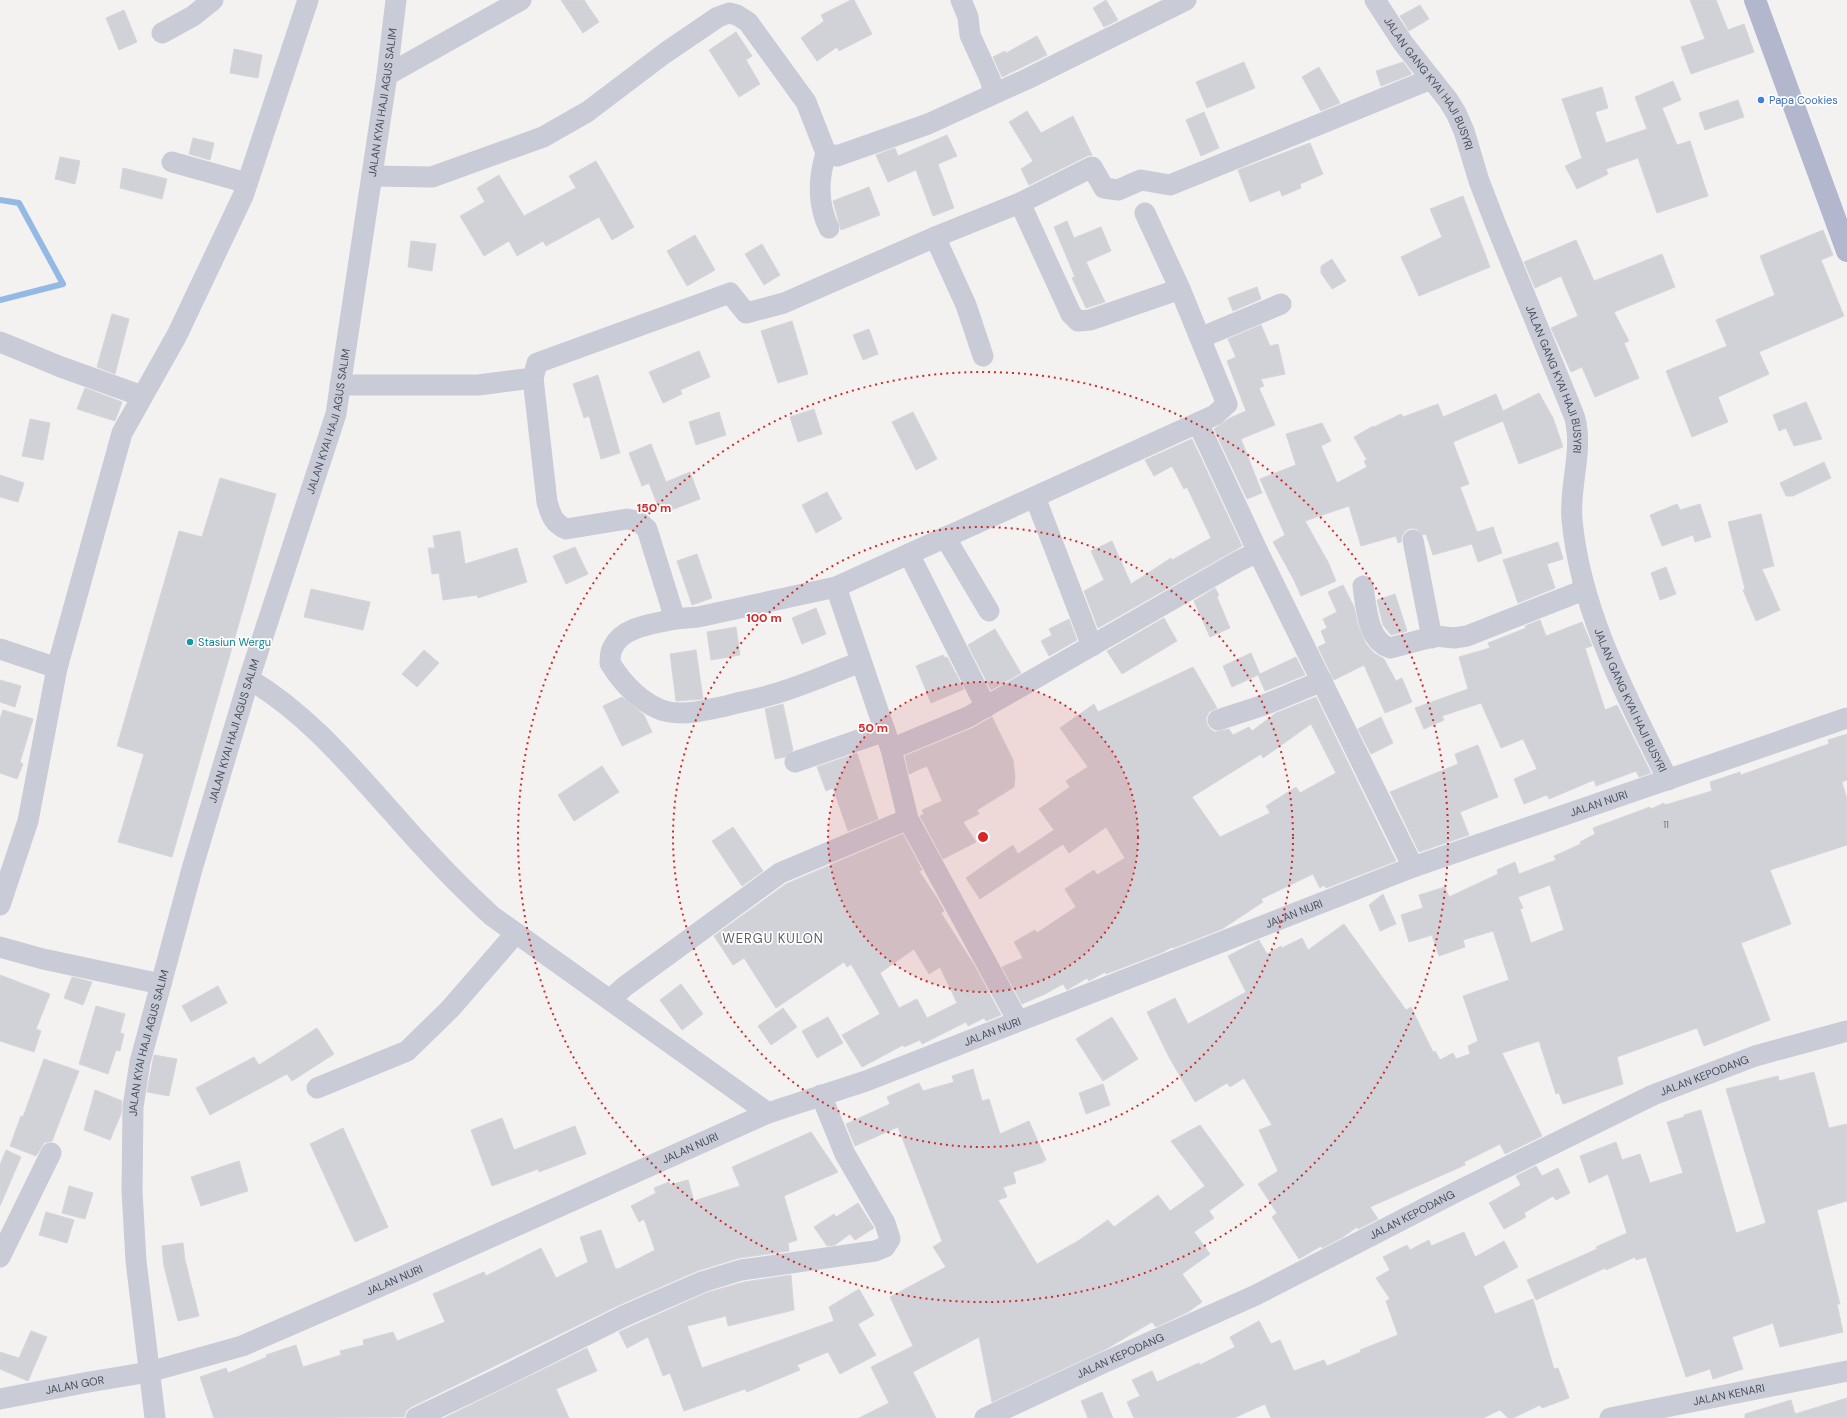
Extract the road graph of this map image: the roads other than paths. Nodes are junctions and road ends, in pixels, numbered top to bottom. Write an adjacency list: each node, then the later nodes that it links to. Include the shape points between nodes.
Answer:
1 (213, 0): 9 (street, via 193,16)
2 (308, 0): 16 (street)
3 (396, 0): 10 (street, JALAN KYAI HAJI AGUS SALIM)
4 (521, 0): 10 (street)
5 (962, 0): 12 (street, via 968,17 970,35)
6 (1186, 0): 12 (street)
7 (1375, 0): 11 (street, JALAN GANG KYAI HAJI BUSYRI, via 1403,43)
8 (1755, 0): 21 (main road)
9 (162, 33)
10 (387, 75): 15 (street, JALAN KYAI HAJI AGUS SALIM)
11 (1431, 79): 17 (street, via 1170,184 1141,180 1118,190 1104,188 1092,168); 38 (street, JALAN GANG KYAI HAJI BUSYRI, via 1448,100 1464,131 1479,181 1576,422 1578,448 1572,519)
12 (994, 93): 13 (street, via 928,124 837,156)
13 (826, 153): 15 (street, via 806,102 748,22 729,12 665,53 586,112 543,137 432,177); 19 (street, via 819,178 819,192 824,218)
14 (172, 162): 16 (street)
15 (372, 176): 28 (street, JALAN KYAI HAJI AGUS SALIM)
16 (247, 183): 29 (street, via 177,335)
17 (1020, 203): 20 (street); 22 (street, via 1071,314 1078,321 1090,320)
18 (1146, 213): 22 (street)
19 (830, 228)
20 (935, 237): 26 (street, via 966,305); 27 (street, via 784,303 746,312 730,293 536,363)
21 (1847, 251)
22 (1180, 289): 24 (street)
23 (1281, 304): 24 (street)
24 (1200, 338): 30 (street, via 1227,404 1215,415)
25 (0, 342): 29 (street, via 60,367)
26 (983, 356)
27 (533, 378): 28 (street, via 478,385); 40 (street, via 547,502 552,518 558,525 566,528 627,519 638,521 647,529)
28 (340, 385): 46 (street, JALAN KYAI HAJI AGUS SALIM, via 336,414)
29 (142, 396): 45 (street, via 122,433)
30 (1198, 423): 31 (street); 34 (street)
31 (1034, 497): 32 (street); 42 (street)
32 (945, 537): 35 (street); 39 (street)
33 (1413, 540): 41 (street)
34 (1258, 552): 42 (street); 47 (street)
35 (909, 554): 37 (street); 48 (street)
36 (1362, 586): 41 (street, via 1374,634 1384,647 1390,648)
37 (836, 587): 40 (street, via 698,617); 44 (street)
38 (1584, 590): 41 (street, via 1467,636); 53 (street, JALAN GANG KYAI HAJI BUSYRI, via 1614,671)
39 (989, 611)
40 (674, 619): 44 (street, via 644,626 618,639 612,648 610,663 616,674 638,696 652,706 668,712 701,711 768,696)
41 (1432, 638)
42 (1092, 646): 48 (street)
43 (0, 649): 45 (street)
44 (861, 662): 51 (street)
45 (56, 668): 56 (street, via 28,821)
46 (249, 679): 57 (street, via 284,703 330,743 414,838 470,896); 59 (street, JALAN KYAI HAJI AGUS SALIM, via 192,869)
47 (1322, 681): 50 (street, via 1290,696); 55 (street)
48 (986, 707): 51 (street, via 961,720)
49 (1847, 718): 53 (street, JALAN NURI)
50 (1218, 720)
51 (888, 740): 52 (street); 54 (street)
52 (795, 762)
53 (1668, 780): 55 (street, JALAN NURI)
54 (908, 819): 60 (street, via 780,873); 61 (street)
55 (1413, 867): 61 (street, JALAN NURI)
56 (0, 905)
57 (516, 933): 60 (street); 63 (street, via 450,1009 407,1051)
58 (0, 947): 59 (street, via 43,959)
59 (161, 984): 69 (street, JALAN KYAI HAJI AGUS SALIM, via 140,1062 133,1107 132,1191 136,1261)
60 (610, 1000): 65 (street)
61 (1018, 1021): 64 (street, JALAN NURI, via 866,1081)
62 (1847, 1031): 71 (street, JALAN KEPODANG, via 1755,1056 1653,1095 1256,1295)
63 (317, 1088)
64 (821, 1094): 65 (street, JALAN NURI); 73 (street, via 845,1154 885,1223 890,1239 885,1246 875,1251 741,1270 702,1282 624,1316)
65 (768, 1113): 69 (street, JALAN NURI, via 428,1266 242,1346)
66 (51, 1153): 67 (street)
67 (0, 1256)
68 (1847, 1371): 74 (street, JALAN KENARI)
69 (149, 1372): 70 (street, JALAN GOR); 72 (street, JALAN KYAI HAJI AGUS SALIM)
70 (0, 1399)
71 (993, 1415)
72 (155, 1418)
73 (416, 1418)
74 (1610, 1418)

